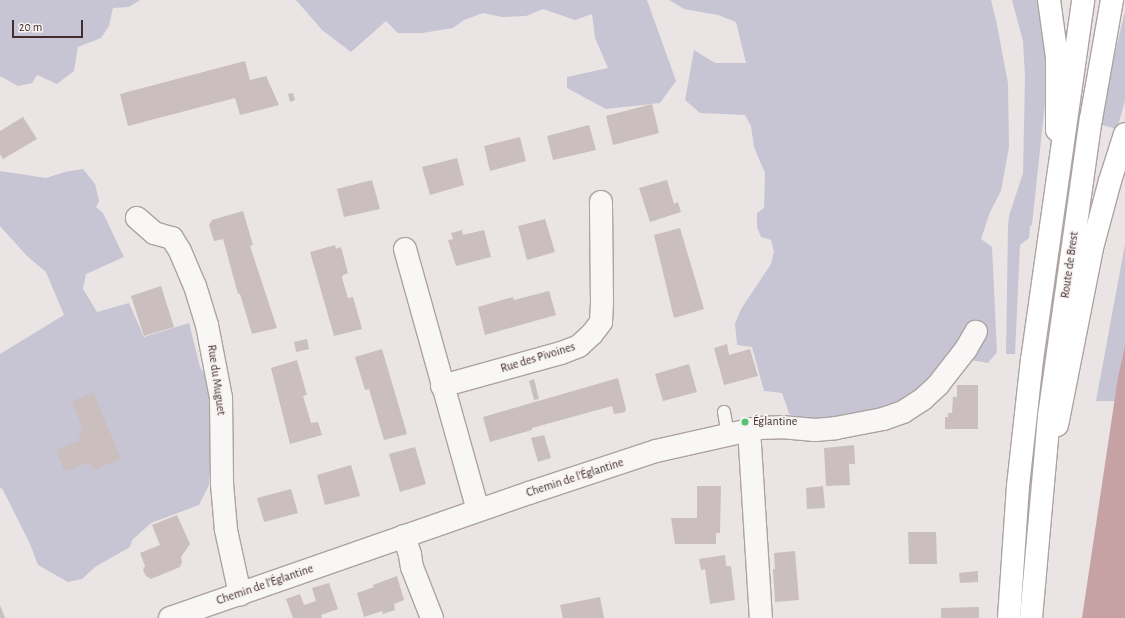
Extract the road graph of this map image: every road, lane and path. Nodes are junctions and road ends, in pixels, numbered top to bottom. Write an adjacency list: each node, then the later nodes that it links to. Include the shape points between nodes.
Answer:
1 (1049, 0): 5 (main road, Route de Brest, via 1057,58)
2 (1083, 0): 5 (main road, Route de Brest)
3 (1112, 0): 14 (main road, Route de Brest, via 1091,119 1066,291)
4 (1125, 134): 14 (main road, Route de Brest, via 1092,248)
5 (1057, 184): 20 (main road, Route de Brest, via 1020,466)
6 (601, 202): 10 (street, Rue des Pivoines, via 601,322 592,334 579,346 561,353)
7 (137, 218): 16 (street, Rue du Muguet, via 154,233 172,238 195,286 207,325 221,398 222,484 226,530)
8 (405, 249): 10 (street)
9 (976, 332): 12 (street, Chemin de l'Églantine, via 966,350 938,385 903,412 883,419 836,428 815,430 770,427)
10 (442, 386): 13 (street)
11 (724, 412): 12 (lane)
12 (738, 432): 13 (street, Chemin de l'Églantine, via 656,451); 19 (street)
13 (478, 510): 15 (street, Chemin de l'Églantine)
14 (1037, 531): 21 (main road, Route de Brest)
15 (404, 536): 16 (street, Chemin de l'Églantine); 18 (street, via 412,566)
16 (240, 594): 17 (street, Chemin de l'Églantine)
17 (170, 618)
18 (432, 618)
19 (761, 618)
20 (1009, 618)
21 (1031, 618)

